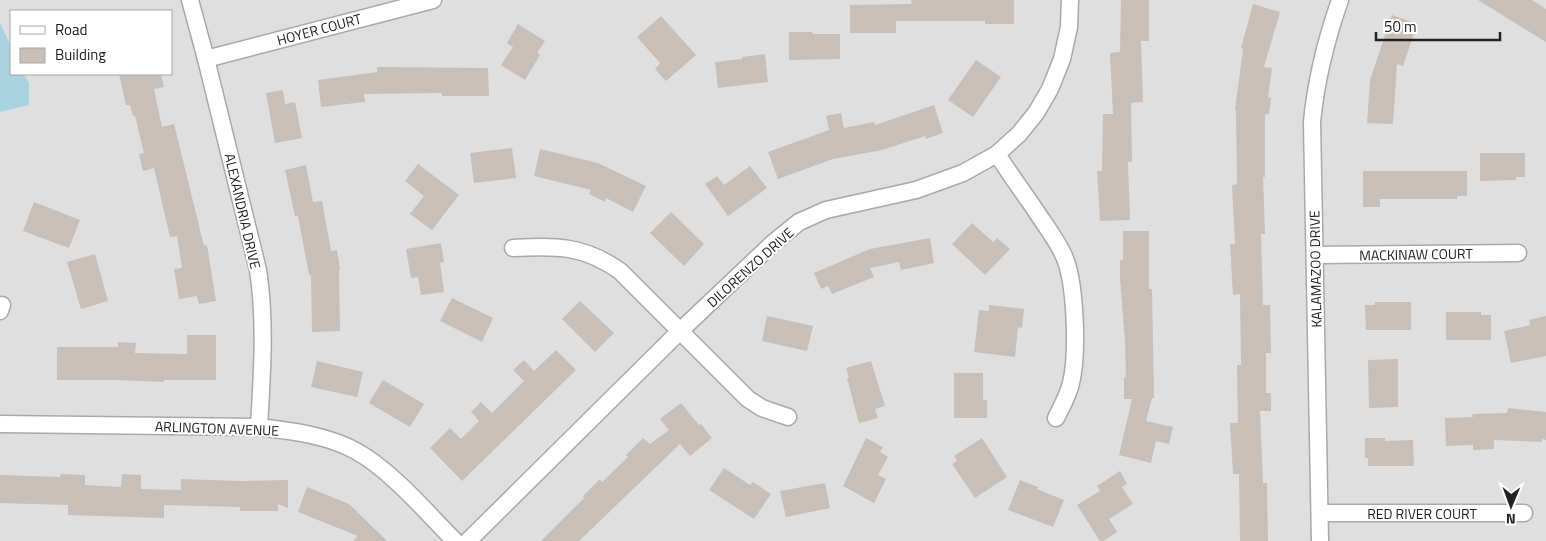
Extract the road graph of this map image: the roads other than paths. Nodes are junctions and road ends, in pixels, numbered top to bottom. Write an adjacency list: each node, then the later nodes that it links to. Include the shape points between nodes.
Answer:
1 (190, 0): 5 (street, ALEXANDRIA DRIVE)
2 (433, 0): 5 (street, HOYER COURT)
3 (1070, 0): 6 (street, DILORENZO DRIVE, via 1070,27 1050,89 1019,134)
4 (1340, 0): 9 (street, KALAMAZOO DRIVE, via 1315,92 1312,122)
5 (206, 59): 14 (street, ALEXANDRIA DRIVE, via 250,235 261,293 263,355)
6 (996, 154): 10 (street, DILORENZO DRIVE, via 939,183 826,210 799,222); 12 (street, via 1051,233 1070,274 1074,362 1066,398)
7 (513, 248): 10 (street, via 564,248 603,259 620,271)
8 (1518, 253): 9 (street, MACKINAW COURT)
9 (1315, 255): 15 (street, KALAMAZOO DRIVE)
10 (680, 332): 11 (street, via 748,399); 18 (street, DILORENZO DRIVE)
11 (788, 417)
12 (1056, 418)
13 (0, 424): 14 (street, ARLINGTON AVENUE)
14 (259, 427): 17 (street, ARLINGTON AVENUE, via 315,436 355,451 390,477)
15 (1320, 513): 16 (street, RED RIVER COURT); 19 (street, KALAMAZOO DRIVE)
16 (1524, 513)
17 (455, 541)
18 (468, 541)
19 (1320, 541)

